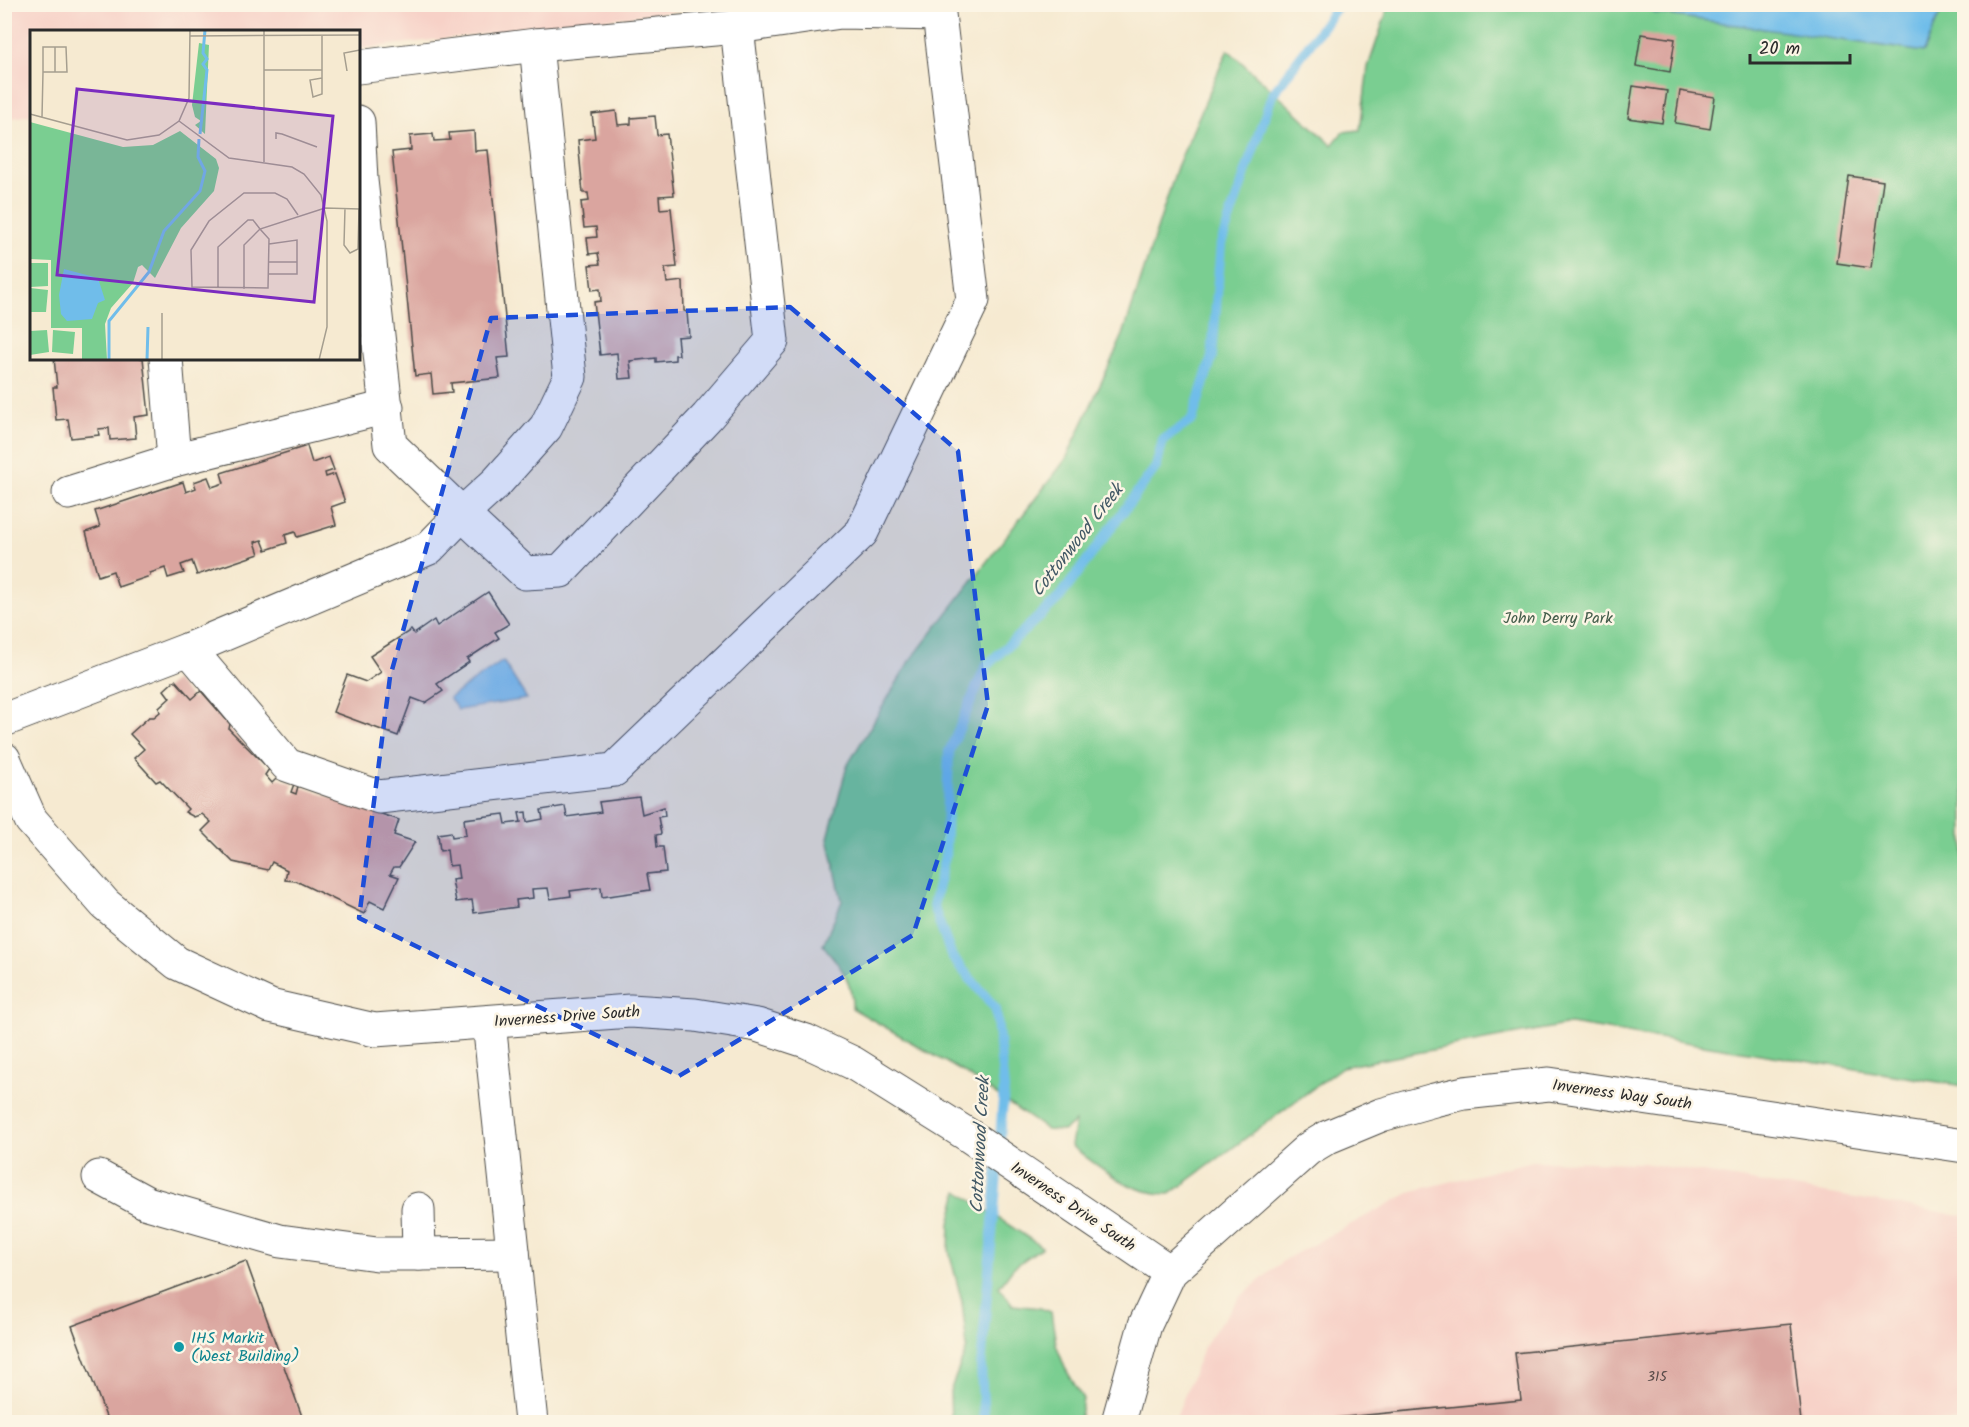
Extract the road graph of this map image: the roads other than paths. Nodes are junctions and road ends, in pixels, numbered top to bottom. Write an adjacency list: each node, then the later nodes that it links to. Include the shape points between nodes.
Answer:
1 (737, 27): 2 (street); 10 (street, via 772,341 707,417 561,572 525,573); 11 (street, via 841,12 939,14 973,300 862,532 614,770 379,797 287,765)
2 (536, 45): 3 (street); 10 (street, via 570,377 546,427)
3 (360, 68)
4 (360, 180): 5 (street)
5 (364, 267): 7 (street)
6 (165, 360): 8 (street)
7 (387, 407): 8 (street); 10 (street, via 390,445)
8 (174, 460): 9 (street)
9 (69, 493)
10 (462, 514): 11 (street, via 429,548)
11 (189, 649): 12 (street)
12 (4, 720)
13 (4, 759): 14 (street, Inverness Drive South, via 31,820 105,904 177,963 270,1006 375,1030)
14 (489, 1022): 18 (street); 20 (street, Inverness Drive South, via 630,1011 728,1018 806,1041 853,1063 968,1135)
15 (1965, 1146): 20 (street, Inverness Way South, via 1550,1084 1464,1093 1381,1115 1308,1149)
16 (99, 1178): 19 (street, via 147,1203 280,1241 377,1254)
17 (418, 1209): 19 (street)
18 (513, 1253): 19 (street); 21 (street)
19 (418, 1254)
20 (1170, 1272): 22 (street, Inverness Way South, via 1145,1325)
21 (531, 1422)
22 (1118, 1422)

